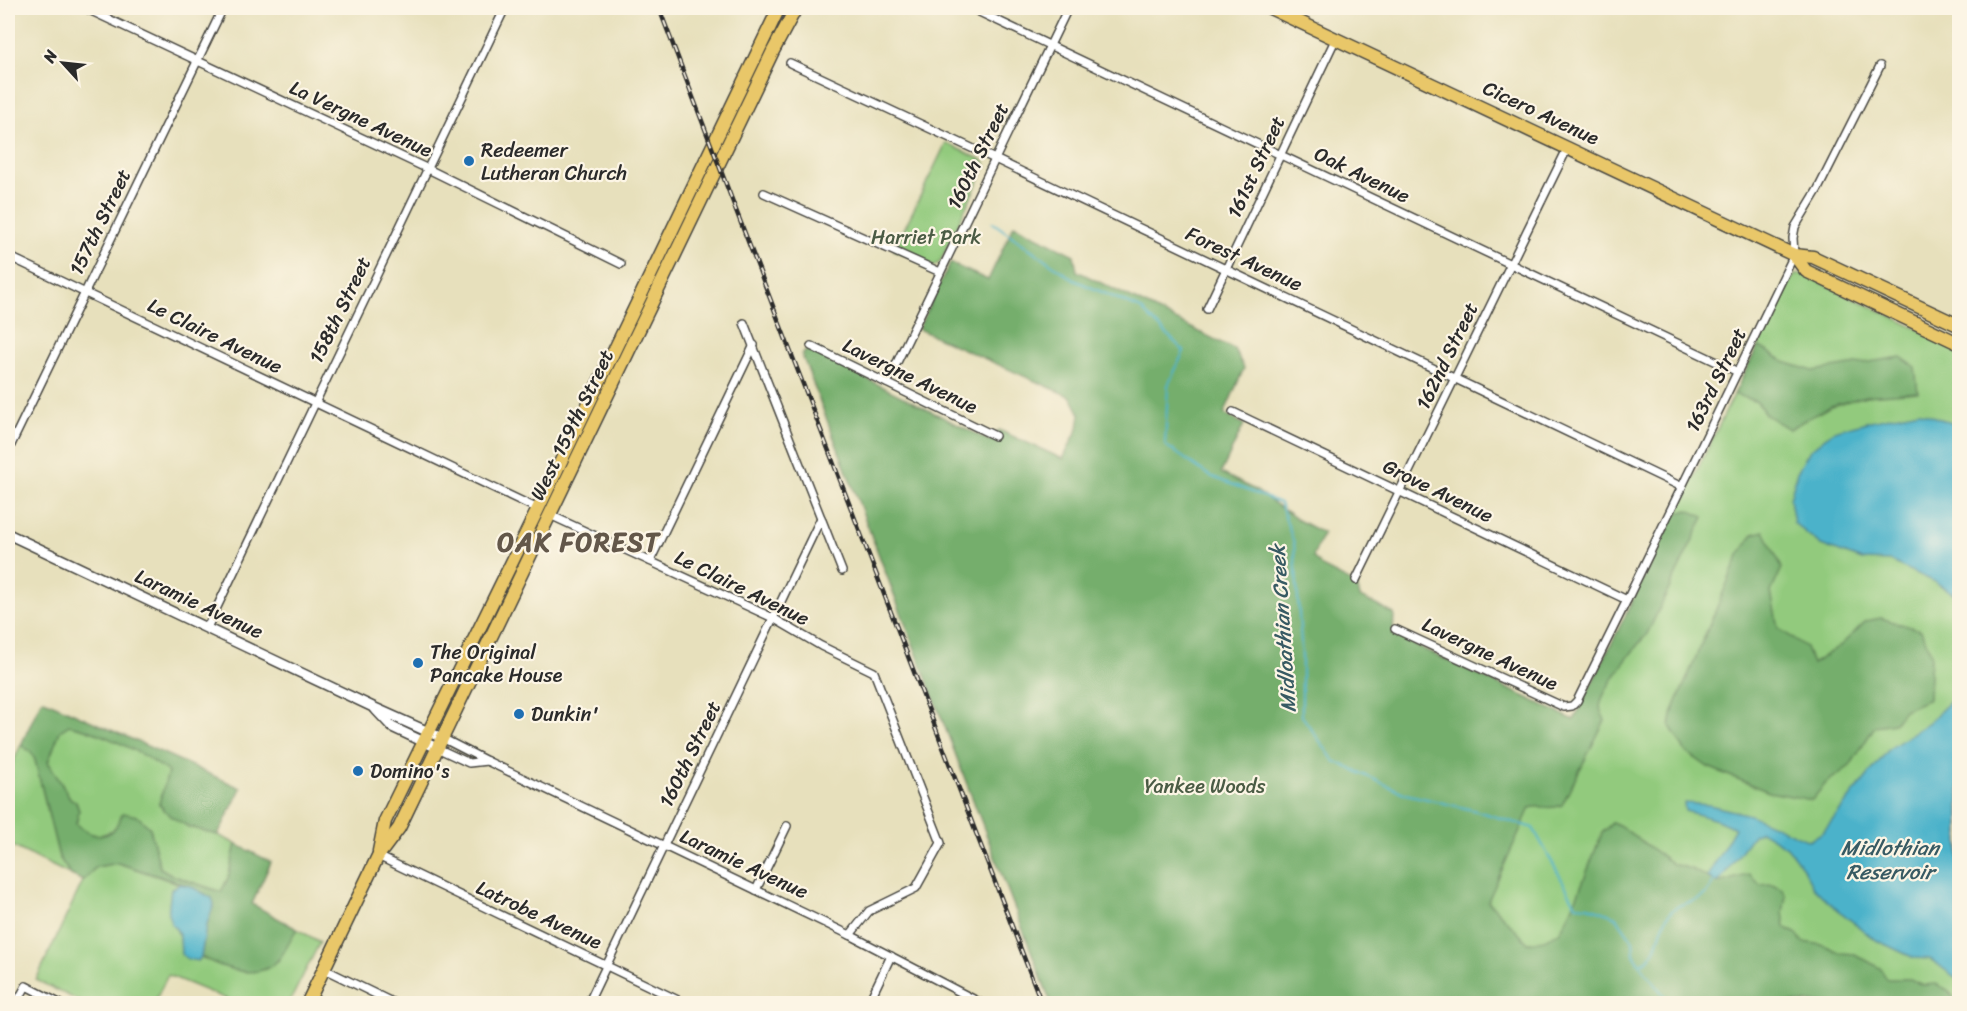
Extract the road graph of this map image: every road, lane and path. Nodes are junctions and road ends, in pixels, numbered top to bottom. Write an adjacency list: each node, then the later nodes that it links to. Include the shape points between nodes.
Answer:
1 (85, 8): 11 (street, La Vergne Avenue)
2 (223, 8): 11 (street, 157th Street)
3 (505, 8): 17 (street, 158th Street)
4 (779, 8): 41 (main road, West 159th Street)
5 (796, 8): 42 (main road, West 159th Street)
6 (971, 8): 10 (street, Oak Avenue)
7 (1068, 8): 10 (street, 160th Street)
8 (1270, 8): 9 (main road, Cicero Avenue)
9 (1336, 38): 14 (main road, Cicero Avenue); 15 (street, 161st Street)
10 (1050, 45): 15 (street, Oak Avenue); 16 (street, 160th Street)
11 (197, 61): 17 (street, La Vergne Avenue); 25 (street, 157th Street)
12 (790, 63): 16 (street, Forest Avenue)
13 (1880, 66): 19 (street, 163rd Street, via 1795,227)
14 (1568, 147): 19 (main road, Cicero Avenue); 22 (street, 162nd Street)
15 (1280, 154): 22 (street, Oak Avenue); 23 (street, 161st Street)
16 (995, 159): 23 (street, Forest Avenue); 24 (street, 160th Street)
17 (426, 168): 21 (street, La Vergne Avenue); 35 (street, 158th Street)
18 (764, 193): 24 (street)
19 (1794, 255): 28 (main road, Cicero Avenue, via 1813,257); 29 (main road, Cicero Avenue, via 1806,271); 32 (street, 163rd Street)
20 (8, 256): 25 (street, Le Claire Avenue)
21 (621, 264)
22 (1510, 264): 32 (street, Oak Avenue); 33 (street, 162nd Street)
23 (1226, 269): 26 (street, 161st Street); 33 (street, Forest Avenue)
24 (940, 272): 34 (street, 160th Street)
25 (84, 292): 35 (street, Le Claire Avenue); 38 (street, 157th Street)
26 (1206, 309)
27 (744, 322): 30 (street)
28 (1959, 326)
29 (1959, 344)
30 (754, 345): 43 (street); 45 (street)
31 (811, 346): 34 (street, Lavergne Avenue)
32 (1738, 372): 39 (street, 163rd Street)
33 (1455, 377): 39 (street, Forest Avenue); 40 (street, 162nd Street)
34 (887, 383): 37 (street, Lavergne Avenue)
35 (314, 402): 41 (street, Le Claire Avenue); 50 (street, 158th Street)
36 (1233, 412): 40 (street, Grove Avenue)
37 (995, 436)
38 (8, 451)
39 (1682, 487): 48 (street, 163rd Street)
40 (1400, 491): 47 (street, 162nd Street); 48 (street, Grove Avenue)
41 (538, 509): 53 (main road, West 159th Street)
42 (550, 515): 45 (street, Le Claire Avenue); 54 (main road, West 159th Street)
43 (821, 519): 46 (street); 49 (street, 160th Street)
44 (8, 534): 50 (street, Laramie Avenue)
45 (650, 561): 49 (street, Le Claire Avenue)
46 (842, 571)
47 (1356, 580)
48 (1627, 600): 52 (street, 163rd Street)
49 (773, 618): 57 (street, 160th Street); 60 (street, Le Claire Avenue, via 874,672 941,843 916,888 869,911)
50 (207, 628): 53 (street, Laramie Avenue)
51 (1395, 629): 52 (street, Lavergne Avenue, via 1564,707)
52 (1572, 706)
53 (426, 736): 54 (street, Laramie Avenue); 58 (main road, West 159th Street, via 385,821)
54 (440, 743): 55 (street, Laramie Avenue); 55 (street, Laramie Avenue, via 469,763); 58 (main road, West 159th Street, via 399,828)
55 (487, 761): 57 (street, Laramie Avenue)
56 (787, 826): 59 (street)
57 (664, 846): 59 (street, Laramie Avenue); 62 (street, 160th Street)
58 (378, 856): 62 (street, Latrobe Avenue); 63 (main road, West 159th Street)
59 (756, 890): 60 (street, Laramie Avenue)
60 (850, 935): 61 (street, Laramie Avenue)
61 (891, 956): 70 (street); 71 (street, Laramie Avenue)
62 (607, 965): 68 (street, 160th Street); 69 (street, Latrobe Avenue)
63 (324, 969): 66 (main road, West 159th Street); 67 (street)
64 (16, 1004): 65 (street, via 26,986)
65 (61, 1004)
66 (307, 1004)
67 (396, 1004)
68 (588, 1004)
69 (686, 1004)
70 (868, 1004)
71 (983, 1004)

